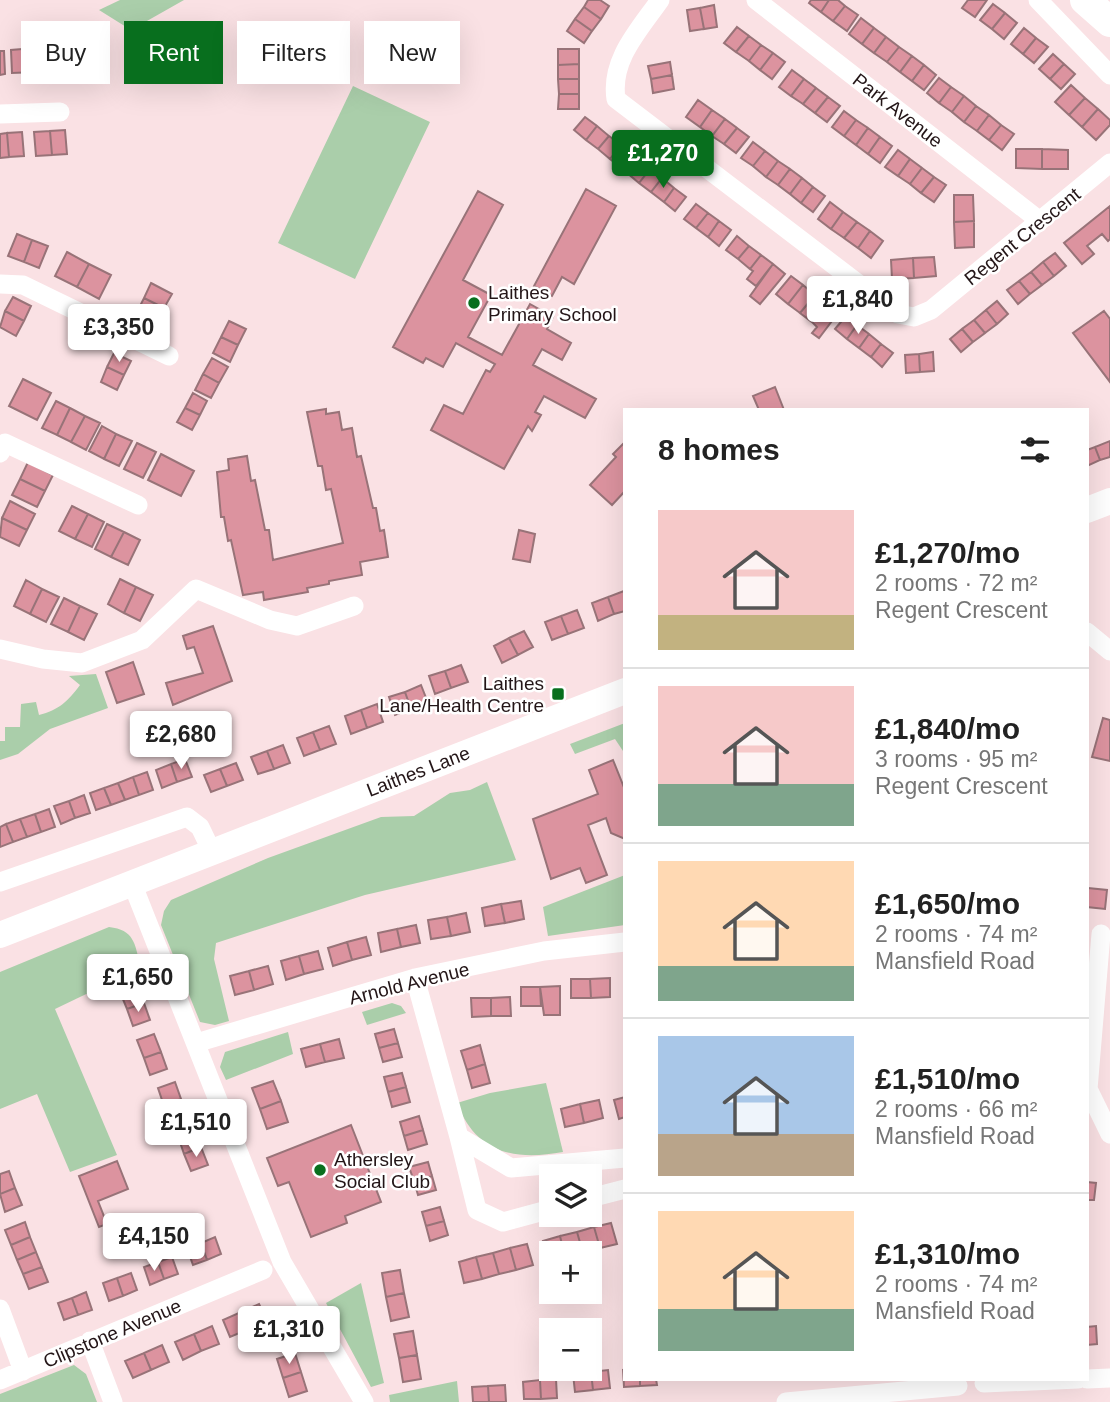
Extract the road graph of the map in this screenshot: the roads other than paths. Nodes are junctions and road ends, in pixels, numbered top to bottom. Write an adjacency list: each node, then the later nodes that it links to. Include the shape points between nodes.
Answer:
1 (660, 0): 10 (street, Regent Crescent, via 624,53 613,79 616,99 898,314 914,317 931,310)
2 (756, 0): 10 (street, Park Avenue)
3 (1038, 0): 6 (street)
4 (1085, 0): 5 (main road)
5 (1110, 22)
6 (1110, 75)
7 (60, 112): 8 (street)
8 (0, 114)
9 (1110, 163): 10 (street, Regent Crescent)
10 (1040, 221)
11 (0, 284): 12 (street, via 23,285)
12 (169, 356)
13 (2, 445): 15 (street)
14 (1110, 501): 16 (main road)
15 (138, 505)
16 (1089, 509)
17 (354, 606): 19 (street, via 297,626 270,620 196,589 142,640 82,663)
18 (1089, 634): 20 (street)
19 (0, 649)
20 (1110, 651)
21 (623, 692): 22 (main road, Laithes Lane)
22 (212, 852): 23 (street, via 200,827 187,817); 24 (main road, Laithes Lane)
23 (0, 882)
24 (132, 883): 26 (main road, Laithes Lane); 29 (street)
25 (1099, 934): 30 (street)
26 (0, 935)
27 (623, 942): 28 (street, Arnold Avenue, via 544,951)
28 (415, 978): 29 (street, Arnold Avenue); 33 (street)
29 (197, 1043): 49 (street, via 282,1262)
30 (1089, 1075)
31 (1089, 1091): 32 (street)
32 (1108, 1133)
33 (459, 1138): 34 (street, via 511,1168); 37 (street, via 477,1210 503,1222)
34 (623, 1158)
35 (623, 1190): 36 (street)
36 (602, 1196)
37 (539, 1212)
38 (263, 1270): 40 (street, Clipstone Avenue)
39 (0, 1309): 41 (street)
40 (90, 1341): 41 (street, Clipstone Avenue); 48 (street)
41 (23, 1371): 44 (street, Clipstone Avenue)
42 (1110, 1378): 43 (street)
43 (1089, 1379)
44 (0, 1380)
45 (1031, 1381): 46 (street)
46 (984, 1383)
47 (958, 1386): 50 (street)
48 (113, 1402)
49 (364, 1402)
50 (786, 1402)

